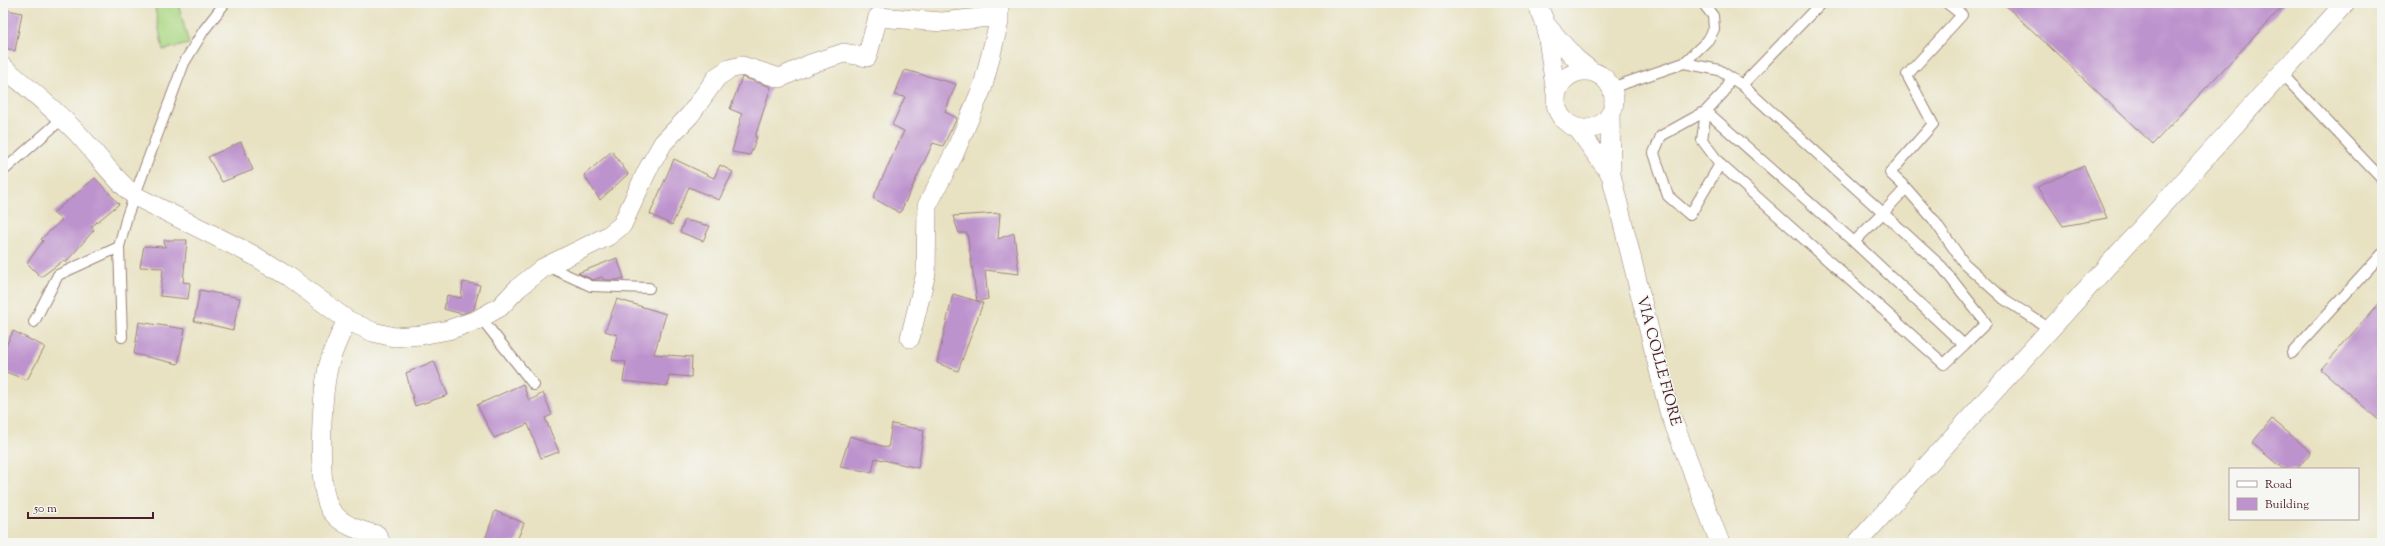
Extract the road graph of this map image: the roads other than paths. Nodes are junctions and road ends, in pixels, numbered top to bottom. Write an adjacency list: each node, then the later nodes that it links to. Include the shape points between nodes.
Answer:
1 (224, 3): 26 (lane, via 184,63)
2 (1537, 3): 8 (street)
3 (1704, 3): 9 (lane, via 1713,16 1714,30 1708,40)
4 (1821, 3): 14 (lane)
5 (1947, 3): 25 (lane, via 1962,15 1907,75 1933,124 1890,173)
6 (2345, 3): 12 (street)
7 (999, 10): 31 (street, via 942,22 878,18 868,57 844,53 810,64 780,78 742,66 729,69 717,77 690,116 663,143 647,170 622,225 608,236); 38 (street, via 983,86 954,154 927,206 926,274)
8 (1546, 25): 11 (street, via 1575,58); 16 (street)
9 (1684, 63): 13 (lane, via 1719,70); 15 (lane)
10 (3, 67): 19 (street)
11 (1591, 71): 15 (street, via 1604,78); 16 (street, via 1582,71 1565,78)
12 (2282, 73): 24 (lane); 36 (street)
13 (1730, 78): 14 (lane); 17 (lane, via 1724,92)
14 (1742, 85): 27 (lane)
15 (1611, 88): 18 (street, via 1614,102)
16 (1556, 94): 20 (street, via 1555,103 1559,114)
17 (1706, 112): 21 (lane, via 1702,140); 21 (lane, via 1661,136 1654,153 1668,196 1690,215); 28 (lane)
18 (1610, 115): 20 (street, via 1596,127); 23 (street, VIA COLLE FIORE)
19 (63, 118): 22 (lane); 26 (street, via 121,184)
20 (1578, 129): 23 (street, VIA COLLE FIORE)
21 (1720, 164): 39 (lane, via 1944,364)
22 (3, 171)
23 (1611, 175): 43 (street, VIA COLLE FIORE, via 1669,412)
24 (2382, 179)
25 (1906, 188): 27 (lane); 36 (lane, via 1933,219 1964,263 2004,299)
26 (135, 196): 29 (lane); 34 (street, via 253,255 289,277)
27 (1883, 213): 28 (lane); 39 (lane, via 1942,267 1986,323)
28 (1854, 242): 39 (lane)
29 (119, 247): 35 (lane, via 58,275); 37 (lane)
30 (2382, 254): 40 (lane)
31 (547, 266): 32 (lane, via 592,286); 33 (street, via 518,288 500,307)
32 (649, 288)
33 (481, 318): 34 (street, via 448,330 394,337 373,332); 41 (lane)
34 (348, 320): 42 (street, via 328,367 321,456 323,471 330,509 350,526 377,535)
35 (34, 322)
36 (2050, 330): 44 (street)
37 (122, 337)
38 (910, 338)
39 (1964, 345)
40 (2292, 353)
41 (534, 385)
42 (381, 543)
43 (1720, 543)
44 (1857, 543)

